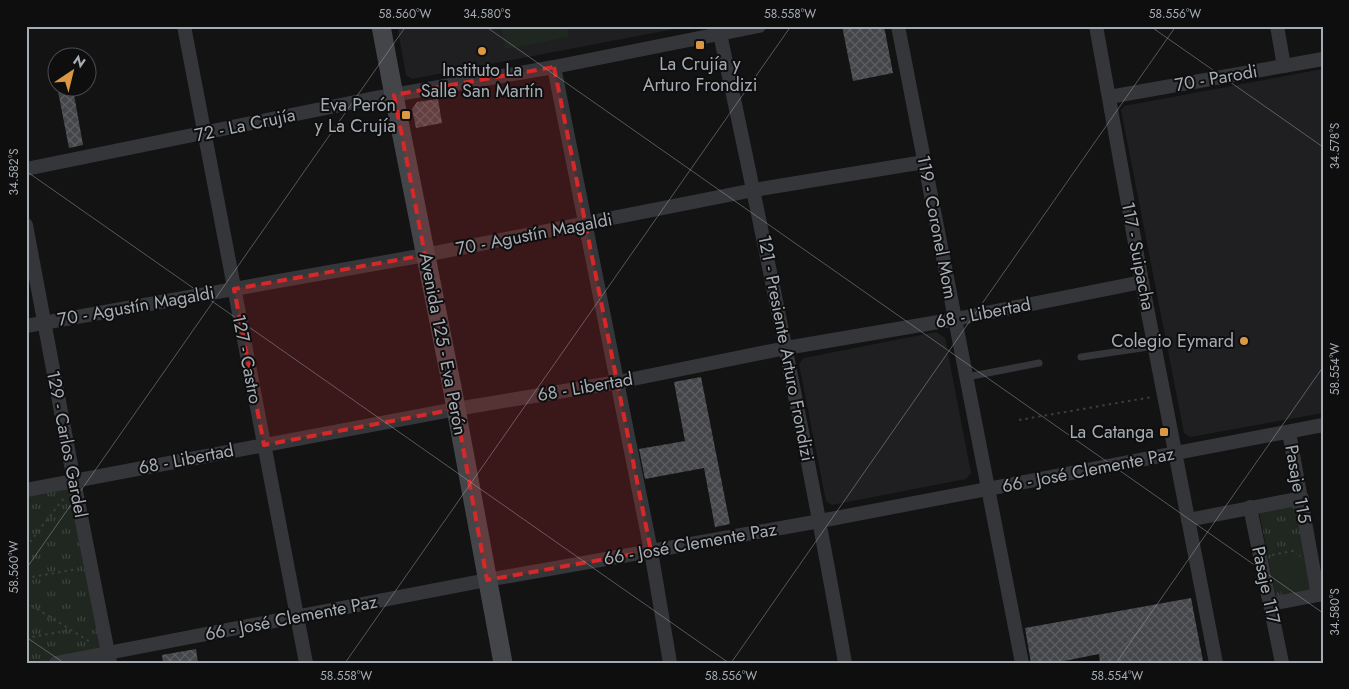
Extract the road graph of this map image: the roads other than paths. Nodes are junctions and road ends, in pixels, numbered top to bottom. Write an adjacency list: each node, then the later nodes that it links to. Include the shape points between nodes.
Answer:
1 (184, 26): 13 (street, 127 - Castro)
2 (381, 26): 11 (main road, Avenida 125 - Eva Perón)
3 (759, 26): 7 (street, 72 - La Crujía)
4 (898, 26): 14 (street, 119 - Coronel Mom)
5 (1096, 26): 12 (street, 117 - Suipacha)
6 (1277, 26): 9 (street)
7 (720, 34): 10 (street, 72 - La Crujía); 16 (street, 121 - Presiente Arturo Frondizi)
8 (1323, 59): 9 (street, 70 - Parodi)
9 (1284, 66): 12 (street, 70 - Parodi)
10 (554, 67): 11 (street, 72 - La Crujía); 18 (street)
11 (394, 95): 13 (street, 72 - La Crujía); 19 (main road, Avenida 125 - Eva Perón)
12 (1109, 97): 20 (street, 117 - Suipacha)
13 (205, 133): 15 (street, 72 - La Crujía); 21 (street, 127 - Castro)
14 (924, 162): 16 (street, 70 - Agustín Magaldi); 22 (street, 119 - Coronel Mom)
15 (26, 169)
16 (754, 190): 18 (street, 70 - Agustín Magaldi); 26 (street, 121 - Presiente Arturo Frondizi)
17 (26, 224): 23 (street, 129 - Carlos Gardel)
18 (585, 224): 19 (street, 70 - Agustín Magaldi); 30 (street)
19 (425, 255): 21 (street, 70 - Agustín Magaldi); 31 (main road, Avenida 125 - Eva Perón)
20 (1142, 282): 22 (street, 68 - Libertad); 25 (street, 117 - Suipacha)
21 (234, 289): 23 (street, 70 - Agustín Magaldi); 34 (street, 127 - Castro)
22 (956, 319): 26 (street, 68 - Libertad); 29 (street, 119 - Coronel Mom)
23 (44, 322): 24 (street, 70 - Agustín Magaldi); 36 (street, 129 - Carlos Gardel)
24 (26, 326)
25 (1155, 346): 27 (lane); 35 (street, 117 - Suipacha)
26 (786, 348): 30 (street, 68 - Libertad); 42 (street, 121 - Presiente Arturo Frondizi)
27 (1081, 357)
28 (1039, 363): 29 (lane)
29 (967, 377): 38 (street, 119 - Coronel Mom)
30 (618, 382): 31 (street, 68 - Libertad); 43 (street)
31 (456, 409): 34 (street, 68 - Libertad); 44 (main road, Avenida 125 - Eva Perón)
32 (1323, 425): 33 (street, 66 - José Clemente Paz)
33 (1289, 432): 35 (street, 66 - José Clemente Paz); 39 (street, Pasaje 115)
34 (264, 445): 36 (street, 68 - Libertad); 47 (street, 127 - Castro)
35 (1175, 452): 38 (street, 66 - José Clemente Paz); 41 (street, 117 - Suipacha)
36 (74, 481): 37 (street, 68 - Libertad); 48 (street, 129 - Carlos Gardel)
37 (26, 490)
38 (988, 490): 42 (street, 66 - José Clemente Paz); 54 (street, 119 - Coronel Mom)
39 (1302, 498): 40 (street); 45 (street, Pasaje 115)
40 (1250, 507): 41 (street); 46 (street, Pasaje 117)
41 (1188, 520): 55 (street, 117 - Suipacha)
42 (820, 521): 43 (street, 66 - José Clemente Paz); 53 (street, 121 - Presiente Arturo Frondizi)
43 (651, 552): 44 (street, 66 - José Clemente Paz); 52 (street)
44 (487, 580): 47 (street, 66 - José Clemente Paz); 51 (main road, Avenida 125 - Eva Perón)
45 (1320, 595): 46 (street)
46 (1271, 604): 56 (street, Pasaje 117)
47 (297, 617): 48 (street, 66 - José Clemente Paz); 50 (street, 127 - Castro)
48 (109, 658): 49 (street, 66 - José Clemente Paz)
49 (56, 663)
50 (306, 663)
51 (503, 663)
52 (670, 663)
53 (846, 663)
54 (1022, 663)
55 (1216, 663)
56 (1282, 663)

